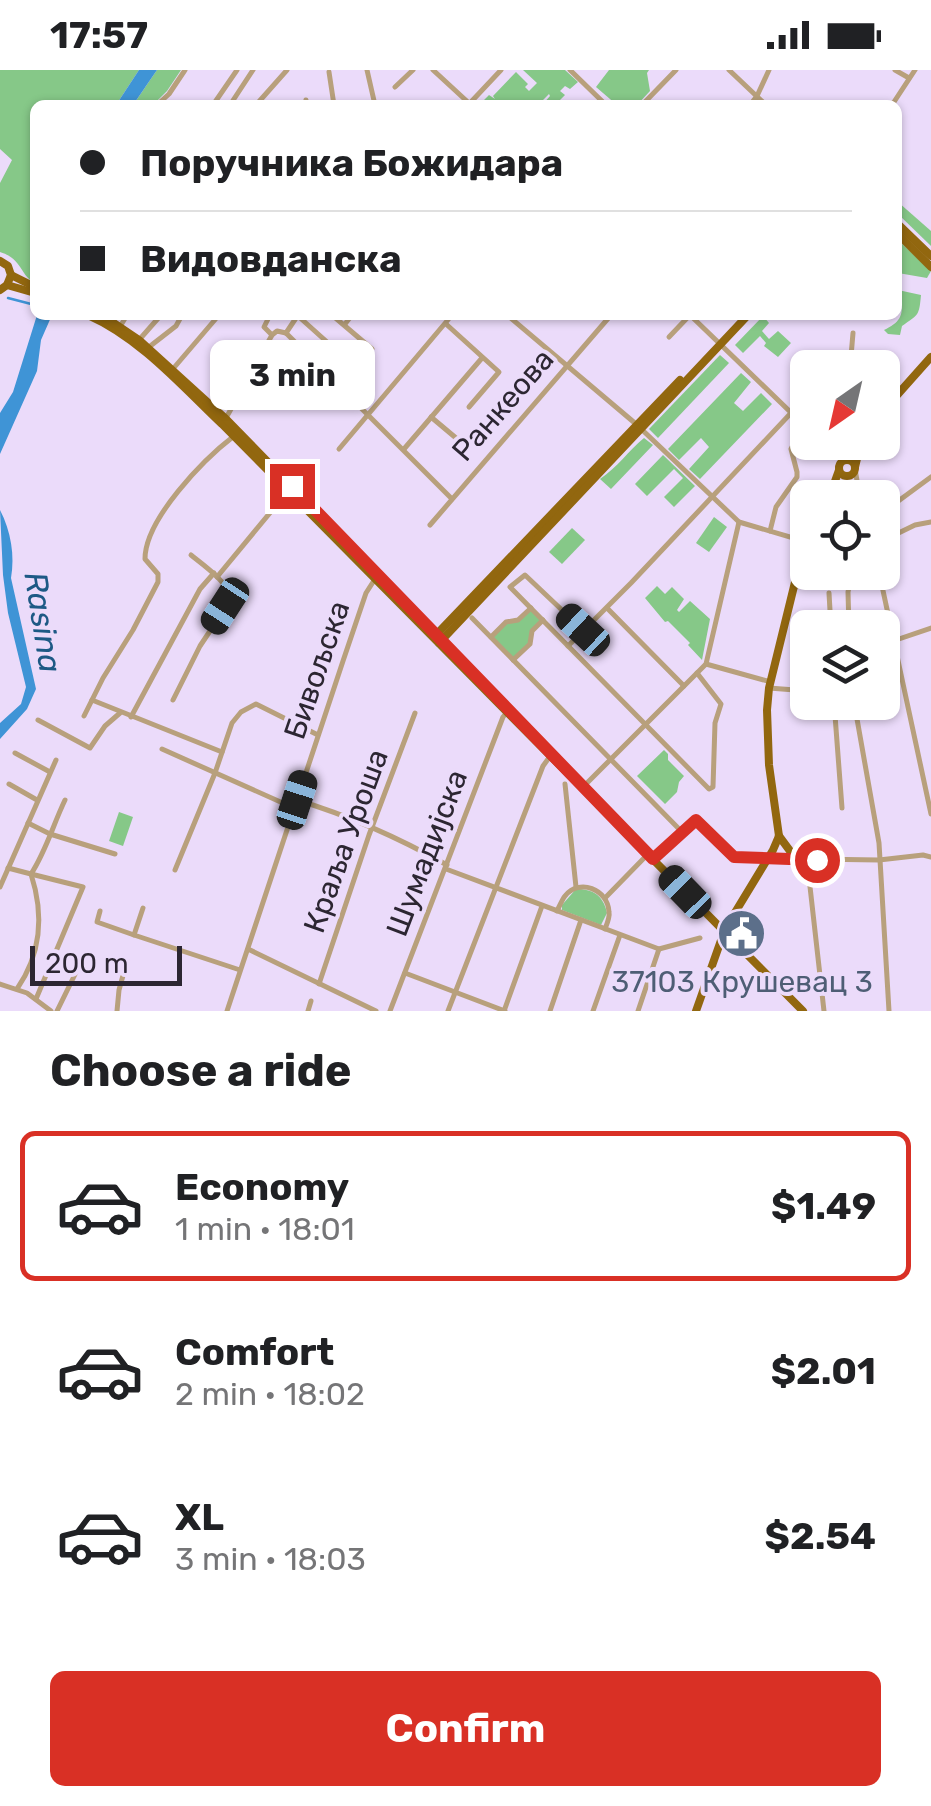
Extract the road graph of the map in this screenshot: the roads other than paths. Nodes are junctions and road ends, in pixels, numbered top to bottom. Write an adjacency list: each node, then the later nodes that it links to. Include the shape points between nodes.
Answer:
1 (185, 70): 20 (street)
2 (237, 70): 21 (street)
3 (253, 70): 22 (street)
4 (287, 70): 23 (street)
5 (367, 70): 25 (street)
6 (413, 70): 18 (street)
7 (432, 70): 26 (street)
8 (501, 70): 27 (street)
9 (570, 70): 16 (street)
10 (676, 70): 29 (street)
11 (730, 70): 19 (street)
12 (768, 70): 19 (street)
13 (894, 70): 17 (street)
14 (915, 70): 17 (street)
15 (329, 72): 24 (street)
16 (578, 73): 28 (street)
17 (909, 78): 32 (street)
18 (395, 88)
19 (757, 96): 30 (street); 31 (street)
20 (162, 100)
21 (216, 100)
22 (233, 100)
23 (260, 100)
24 (333, 100)
25 (373, 100)
26 (465, 100)
27 (473, 100)
28 (602, 100)
29 (647, 100)
30 (754, 100)
31 (761, 100)
32 (895, 100)
33 (902, 228): 35 (main road)
34 (902, 238): 37 (main road)
35 (931, 256)
36 (0, 261): 38 (main road)
37 (931, 266)
38 (11, 276): 39 (main road); 40 (main road)
39 (30, 288): 40 (main road)
40 (2, 289)
41 (157, 320): 62 (street)
42 (179, 320): 64 (street)
43 (215, 320): 72 (street)
44 (268, 320): 58 (street, via 264,327)
45 (295, 320): 59 (street)
46 (303, 320): 66 (street)
47 (339, 320): 56 (street)
48 (348, 320): 56 (street)
49 (448, 320): 57 (street)
50 (514, 320): 71 (street)
51 (606, 320): 71 (street, Ранкеова)
52 (685, 320): 61 (street)
53 (695, 320): 63 (street)
54 (740, 320): 63 (main road)
55 (116, 324): 62 (main road); 72 (main road)
56 (345, 324): 65 (street)
57 (445, 324): 69 (street); 77 (street)
58 (272, 334): 59 (street); 79 (street)
59 (286, 334): 70 (street)
60 (853, 334): 67 (street)
61 (670, 336)
62 (139, 340): 64 (main road)
63 (718, 343): 76 (street); 80 (main road)
64 (148, 348): 72 (main road)
65 (372, 349)
66 (336, 350): 70 (street); 73 (street)
67 (852, 350)
68 (931, 357): 74 (main road)
69 (482, 358): 75 (street, via 498,372); 78 (street)
70 (321, 366): 77 (street)
71 (567, 366): 80 (street); 94 (street, Ранкеова)
72 (170, 372): 79 (main road)
73 (365, 376)
74 (900, 392)
75 (469, 407)
76 (790, 413): 93 (street)
77 (370, 414): 83 (street); 84 (street)
78 (430, 417): 82 (street); 84 (street)
79 (224, 422): 81 (main road); 92 (main road)
80 (638, 426): 93 (street); 115 (main road)
81 (234, 436): 92 (main road); 125 (street, via 186,480 148,538 145,558 158,582)
82 (456, 438)
83 (339, 449)
84 (404, 449): 94 (street)
85 (794, 460): 99 (street, via 797,477 776,507)
86 (840, 460): 88 (street)
87 (848, 460): 88 (main road)
88 (846, 466): 90 (main road); 91 (street)
89 (931, 477): 95 (street)
90 (838, 480)
91 (852, 480)
92 (294, 494): 103 (street); 104 (main road)
93 (712, 497): 96 (street); 108 (street)
94 (452, 499): 98 (street, Ранкеова)
95 (900, 500)
96 (739, 522): 99 (street); 119 (street)
97 (931, 522): 100 (street)
98 (430, 525)
99 (770, 531): 101 (street)
100 (900, 532)
101 (790, 537)
102 (191, 554): 103 (street)
103 (215, 575): 126 (street, via 232,598); 131 (street, via 200,588)
104 (377, 577): 115 (main road); 136 (street, Бивољска)
105 (793, 590): 122 (main road)
106 (829, 593): 109 (street)
107 (530, 608): 111 (street); 113 (street, via 510,587 525,575); 114 (street)
108 (607, 608): 113 (street); 123 (street)
109 (829, 610)
110 (472, 618): 114 (street)
111 (542, 620): 117 (street); 118 (street)
112 (931, 628): 116 (street)
113 (583, 630): 117 (street)
114 (491, 637): 118 (street)
115 (438, 639): 128 (main road)
116 (900, 639)
117 (568, 646): 135 (street)
118 (514, 660): 141 (street)
119 (706, 664): 120 (street); 122 (street)
120 (697, 673): 123 (street); 135 (street, via 721,704 712,788)
121 (900, 673): 153 (street)
122 (770, 685): 124 (street); 158 (main road, via 767,742)
123 (684, 686): 135 (street)
124 (790, 688)
125 (92, 700): 129 (street); 130 (street)
126 (172, 700)
127 (416, 712): 155 (street, Краља Уроша)
128 (508, 712): 140 (main road); 166 (street, Шумадијска)
129 (120, 713): 131 (street); 132 (street, via 89,748)
130 (84, 716)
131 (132, 717): 138 (street)
132 (38, 720)
133 (835, 720): 152 (street)
134 (857, 720): 165 (street)
135 (644, 724): 141 (street)
136 (318, 735): 138 (street, via 253,705 234,720); 150 (street, Бивољска)
137 (162, 748): 144 (street)
138 (222, 752): 144 (street)
139 (15, 753): 143 (street)
140 (551, 754): 147 (main road); 172 (street)
141 (611, 759): 147 (street); 156 (street)
142 (56, 760): 143 (street)
143 (50, 772): 148 (street)
144 (215, 773): 151 (street); 168 (street)
145 (9, 784): 148 (street)
146 (565, 784): 171 (street)
147 (583, 788): 161 (main road)
148 (37, 800): 154 (street)
149 (65, 800): 157 (street)
150 (297, 800): 151 (street, Бивољска); 155 (street)
151 (294, 808): 184 (street, Бивољска)
152 (842, 808)
153 (931, 814)
154 (28, 823): 157 (street); 167 (street)
155 (374, 828): 166 (street); 191 (street, Краља Уроша)
156 (682, 832): 161 (street); 162 (street, via 696,820 734,857)
157 (50, 834): 159 (street); 169 (street)
158 (779, 836): 162 (main road); 163 (main road)
159 (115, 854)
160 (929, 854): 165 (street)
161 (651, 856): 173 (street); 180 (main road)
162 (769, 858): 163 (street); 180 (main road)
163 (796, 859): 164 (street)
164 (807, 860): 165 (street); 209 (street)
165 (879, 860): 210 (street)
166 (447, 867): 172 (street); 189 (street, Шумадијска)
167 (8, 868): 169 (street); 170 (street)
168 (175, 870)
169 (31, 874): 192 (street, via 40,932); 194 (street, via 83,887)
170 (0, 887)
171 (576, 887): 173 (street); 177 (street)
172 (496, 889): 174 (street); 193 (street)
173 (604, 898): 179 (street, via 610,912)
174 (542, 906): 177 (street); 203 (street)
175 (143, 908): 181 (street)
176 (100, 911): 181 (street, via 97,922)
177 (557, 912): 178 (street)
178 (581, 920): 179 (street); 204 (street)
179 (606, 929): 182 (street)
180 (723, 932): 207 (main road); 208 (main road)
181 (134, 934): 188 (street)
182 (620, 935): 185 (street); 205 (street)
183 (700, 938): 185 (street)
184 (247, 949): 188 (street, Бивољска); 191 (street)
185 (659, 949): 206 (street)
186 (85, 954): 196 (street)
187 (127, 961): 197 (street)
188 (240, 970): 198 (street, Бивољска)
189 (405, 973): 193 (street); 201 (street, Шумадијска)
190 (0, 984): 192 (street)
191 (319, 984): 200 (street)
192 (18, 989): 194 (street)
193 (456, 992): 202 (street); 203 (street)
194 (36, 999): 196 (street)
195 (311, 1001): 199 (street)
196 (54, 1011)
197 (117, 1011)
198 (226, 1011)
199 (308, 1011)
200 (376, 1011)
201 (390, 1011)
202 (448, 1011)
203 (505, 1011)
204 (550, 1011)
205 (593, 1011)
206 (638, 1011)
207 (696, 1011)
208 (803, 1011)
209 (824, 1011)
210 (889, 1011)

